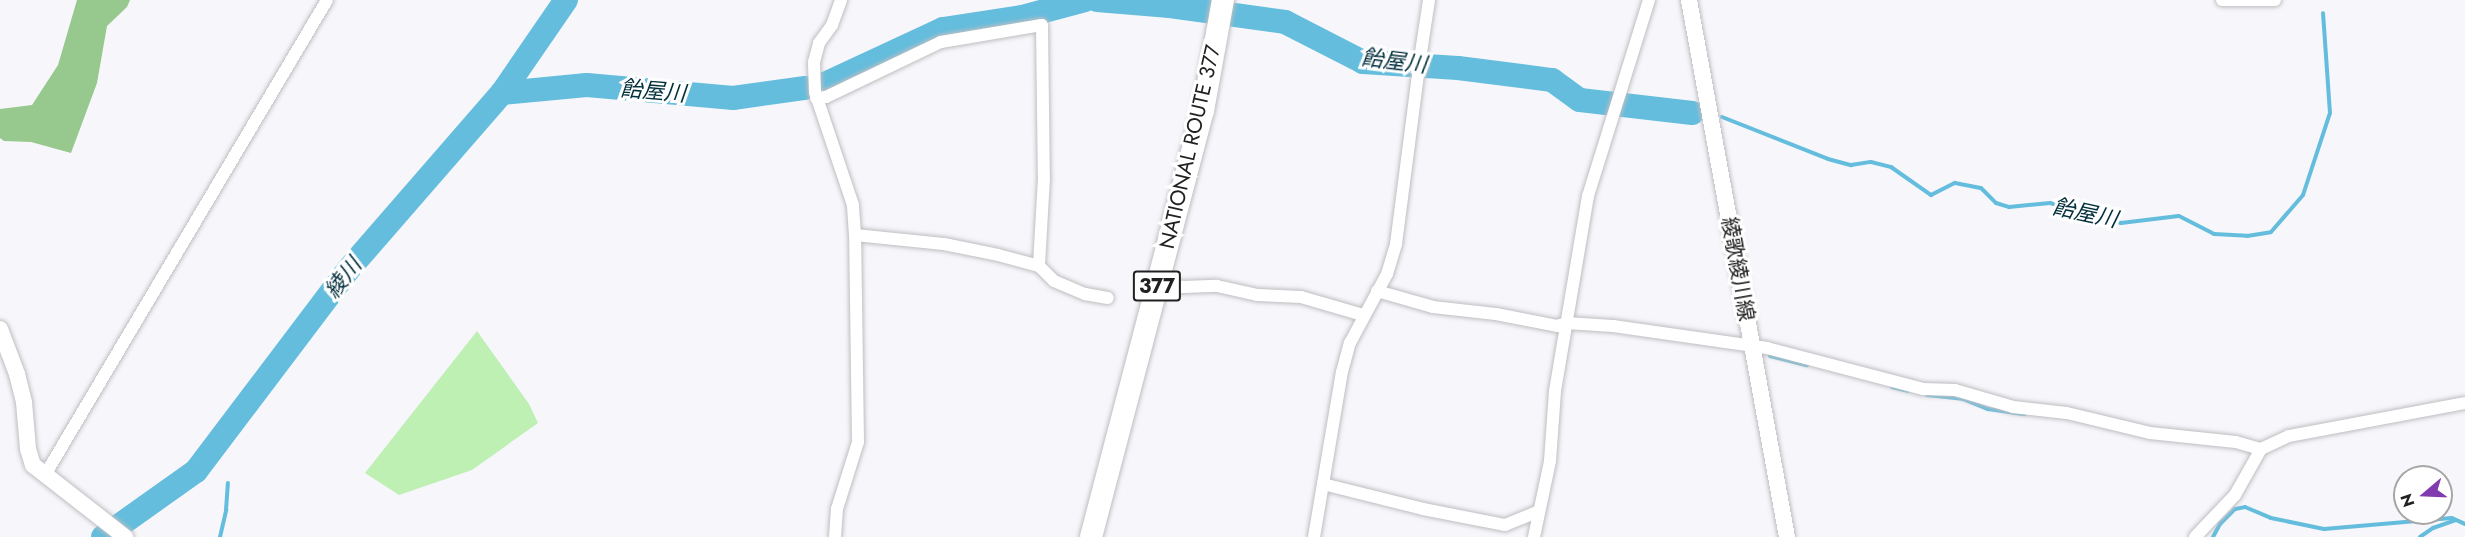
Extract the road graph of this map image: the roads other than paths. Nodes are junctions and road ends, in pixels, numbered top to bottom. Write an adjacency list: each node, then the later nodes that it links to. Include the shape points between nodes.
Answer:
1 (327, 0): 21 (street)
2 (842, 0): 9 (street, via 819,43 814,62)
3 (1429, 0): 12 (street, via 1396,244)
4 (1649, 0): 16 (street, via 1588,196)
5 (1689, 0): 18 (main road, 綾歌綾川線)
6 (2222, 0): 7 (street)
7 (2275, 0)
8 (1222, 5): 13 (highway, NATIONAL ROUTE 377 / 377, via 1203,111)
9 (816, 98): 10 (street, via 854,205); 11 (street, via 826,97 941,42 1042,25 1044,178)
10 (855, 235): 11 (street, via 944,244); 25 (street, via 858,442 837,509)
11 (1039, 266): 14 (street, via 1054,281 1085,294)
12 (1377, 291): 15 (street); 16 (street, via 1433,307 1557,326)
13 (1156, 293): 15 (street, via 1217,286 1258,295 1301,297); 26 (highway, NATIONAL ROUTE 377 / 377)
14 (1108, 298)
15 (1363, 315): 22 (street, via 1342,372)
16 (1566, 323): 18 (street, via 1683,334); 23 (street, via 1555,391 1550,461)
17 (0, 329): 21 (main road, via 24,402 33,465)
18 (1752, 346): 20 (street, via 1861,370 1923,389 1955,390 2013,407 2067,413 2150,433 2236,442); 29 (main road, 綾歌綾川線)
19 (2465, 403): 20 (street, via 2289,436)
20 (2261, 449): 30 (street, via 2235,495)
21 (50, 480): 24 (main road)
22 (1323, 484): 23 (street, via 1505,525); 27 (street)
23 (1537, 512): 28 (street)
24 (125, 537)
25 (835, 537)
26 (1091, 537)
27 (1314, 537)
28 (1534, 537)
29 (1787, 537)
30 (2195, 537)

